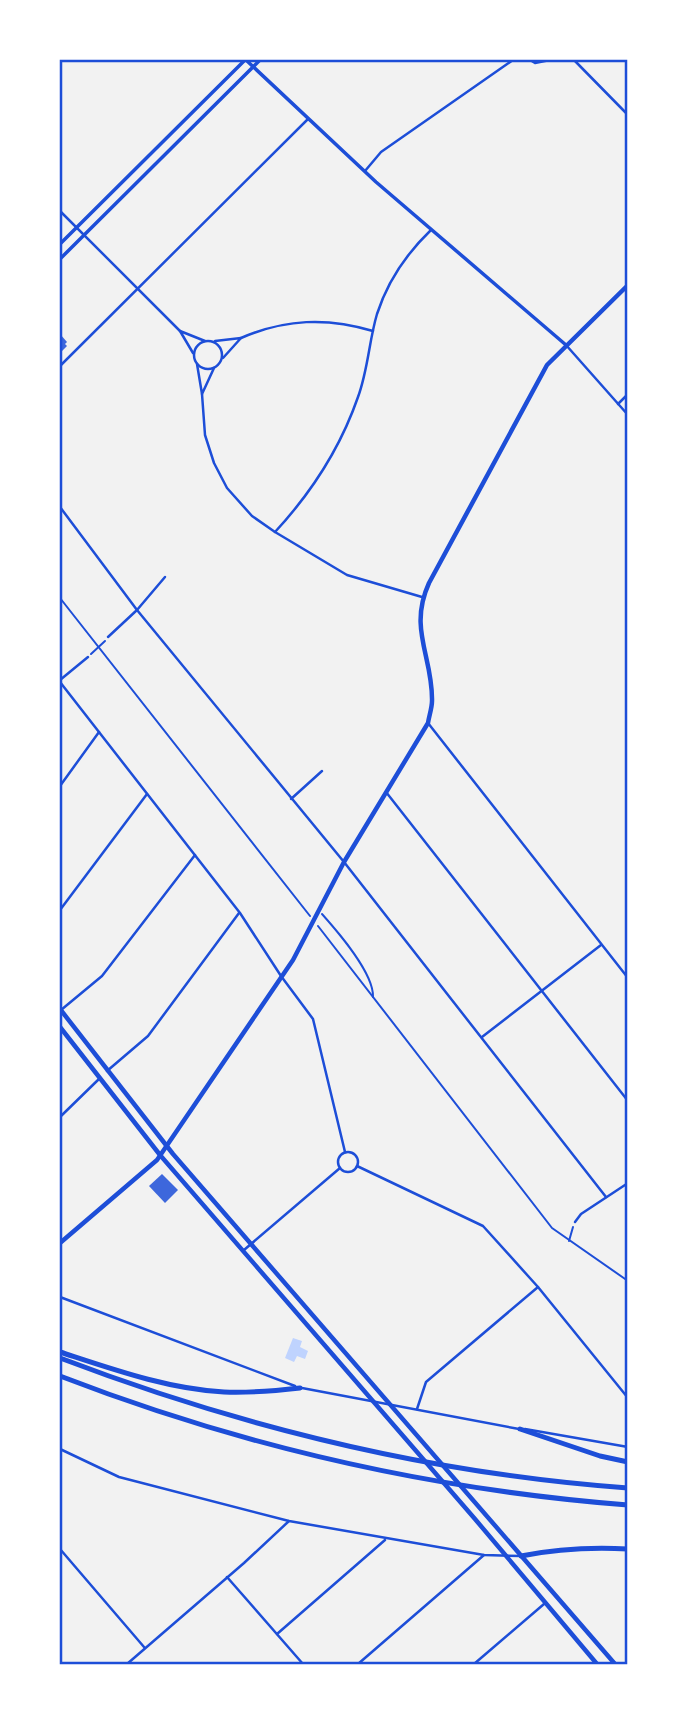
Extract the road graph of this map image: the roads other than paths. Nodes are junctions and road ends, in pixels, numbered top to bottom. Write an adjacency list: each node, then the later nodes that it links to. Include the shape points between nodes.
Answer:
1 (245, 60): 7 (street); 12 (street)
2 (260, 60): 7 (street)
3 (513, 60): 10 (street, via 381,152)
4 (531, 60): 5 (street)
5 (550, 60)
6 (574, 60): 8 (street)
7 (253, 66): 9 (street); 14 (street)
8 (628, 115)
9 (308, 119): 10 (street); 18 (street)
10 (364, 171): 13 (street)
11 (60, 211): 12 (street)
12 (76, 227): 14 (street); 15 (street)
13 (431, 230): 20 (street, via 390,282); 24 (street)
14 (84, 235): 16 (street); 18 (street)
15 (60, 244)
16 (60, 259)
17 (628, 285): 24 (main road)
18 (137, 289): 19 (street); 28 (street)
19 (180, 331): 22 (street); 25 (street)
20 (373, 331): 21 (street, via 345,323 310,321 274,326); 35 (street, via 359,394 341,439 316,483)
21 (241, 338): 23 (street); 26 (street)
22 (205, 341): 23 (street); 25 (street)
23 (213, 342): 26 (street, via 220,349)
24 (566, 345): 32 (street); 37 (main road, via 547,365)
25 (193, 354): 27 (street)
26 (221, 360): 29 (street)
27 (197, 364): 29 (street); 30 (street)
28 (60, 366)
29 (214, 368): 30 (street)
30 (202, 394): 35 (street, via 205,435 222,479 237,501)
31 (628, 394): 32 (street)
32 (618, 404): 33 (street)
33 (628, 415)
34 (60, 507): 38 (street)
35 (275, 532): 37 (street, via 347,575)
36 (165, 577): 38 (street)
37 (422, 597): 42 (main road, via 419,620 432,701)
38 (136, 610): 39 (street); 48 (street)
39 (108, 637)
40 (88, 657): 41 (street)
41 (60, 681): 43 (street)
42 (428, 723): 46 (main road); 53 (street)
43 (99, 732): 45 (street); 47 (street)
44 (322, 771): 48 (street)
45 (60, 786)
46 (386, 792): 50 (main road); 56 (street)
47 (147, 794): 49 (street); 51 (street)
48 (290, 799): 50 (street)
49 (195, 855): 52 (street); 57 (street, via 102,976)
50 (344, 862): 54 (main road); 59 (street)
51 (60, 910)
52 (240, 913): 54 (street); 60 (street, via 148,1036)
53 (601, 944): 55 (street); 56 (street)
54 (281, 976): 64 (main road); 65 (street, via 313,1019)
55 (628, 978)
56 (541, 990): 59 (street); 62 (street)
57 (60, 1009): 60 (main road)
58 (60, 1027): 61 (main road)
59 (482, 1037): 70 (street)
60 (107, 1071): 64 (main road)
61 (100, 1078): 63 (street); 66 (main road)
62 (628, 1101)
63 (60, 1117)
64 (166, 1146): 66 (main road); 73 (main road)
65 (345, 1152): 67 (street, via 355,1155); 68 (street, via 339,1157)
66 (160, 1155): 72 (main road); 74 (main road)
67 (357, 1166): 68 (street, via 350,1172); 75 (street, via 483,1226)
68 (340, 1168): 73 (street)
69 (628, 1183): 70 (street)
70 (606, 1197): 71 (street)
71 (575, 1222)
72 (60, 1243)
73 (251, 1244): 74 (street); 83 (main road)
74 (243, 1252): 82 (main road)
75 (538, 1287): 81 (street); 84 (street, via 426,1382)
76 (60, 1297): 80 (street)
77 (60, 1352): 80 (highway, via 196,1389 260,1393)
78 (60, 1358): 89 (highway, via 184,1401 390,1455 524,1478)
79 (60, 1376): 90 (highway, via 243,1436 413,1476 535,1496)
80 (300, 1388): 82 (street)
81 (628, 1398)
82 (371, 1401): 83 (street); 97 (main road)
83 (390, 1404): 84 (street); 96 (main road)
84 (417, 1410): 85 (street)
85 (520, 1429): 86 (street); 88 (highway)
86 (628, 1447)
87 (60, 1449): 91 (street, via 119,1478)
88 (628, 1462)
89 (628, 1488)
90 (628, 1505)
91 (289, 1521): 92 (street); 98 (street)
92 (386, 1540): 95 (street); 100 (street)
93 (60, 1549): 101 (street)
94 (628, 1549): 96 (highway, via 567,1549)
95 (484, 1555): 97 (street); 105 (street)
96 (521, 1556): 97 (street); 107 (main road)
97 (504, 1557): 99 (main road)
98 (227, 1577): 100 (street); 101 (street)
99 (544, 1604): 102 (main road); 106 (street)
100 (277, 1634): 104 (street)
101 (145, 1649): 103 (street)
102 (593, 1663)
103 (127, 1664)
104 (303, 1664)
105 (358, 1664)
106 (474, 1664)
107 (615, 1664)

